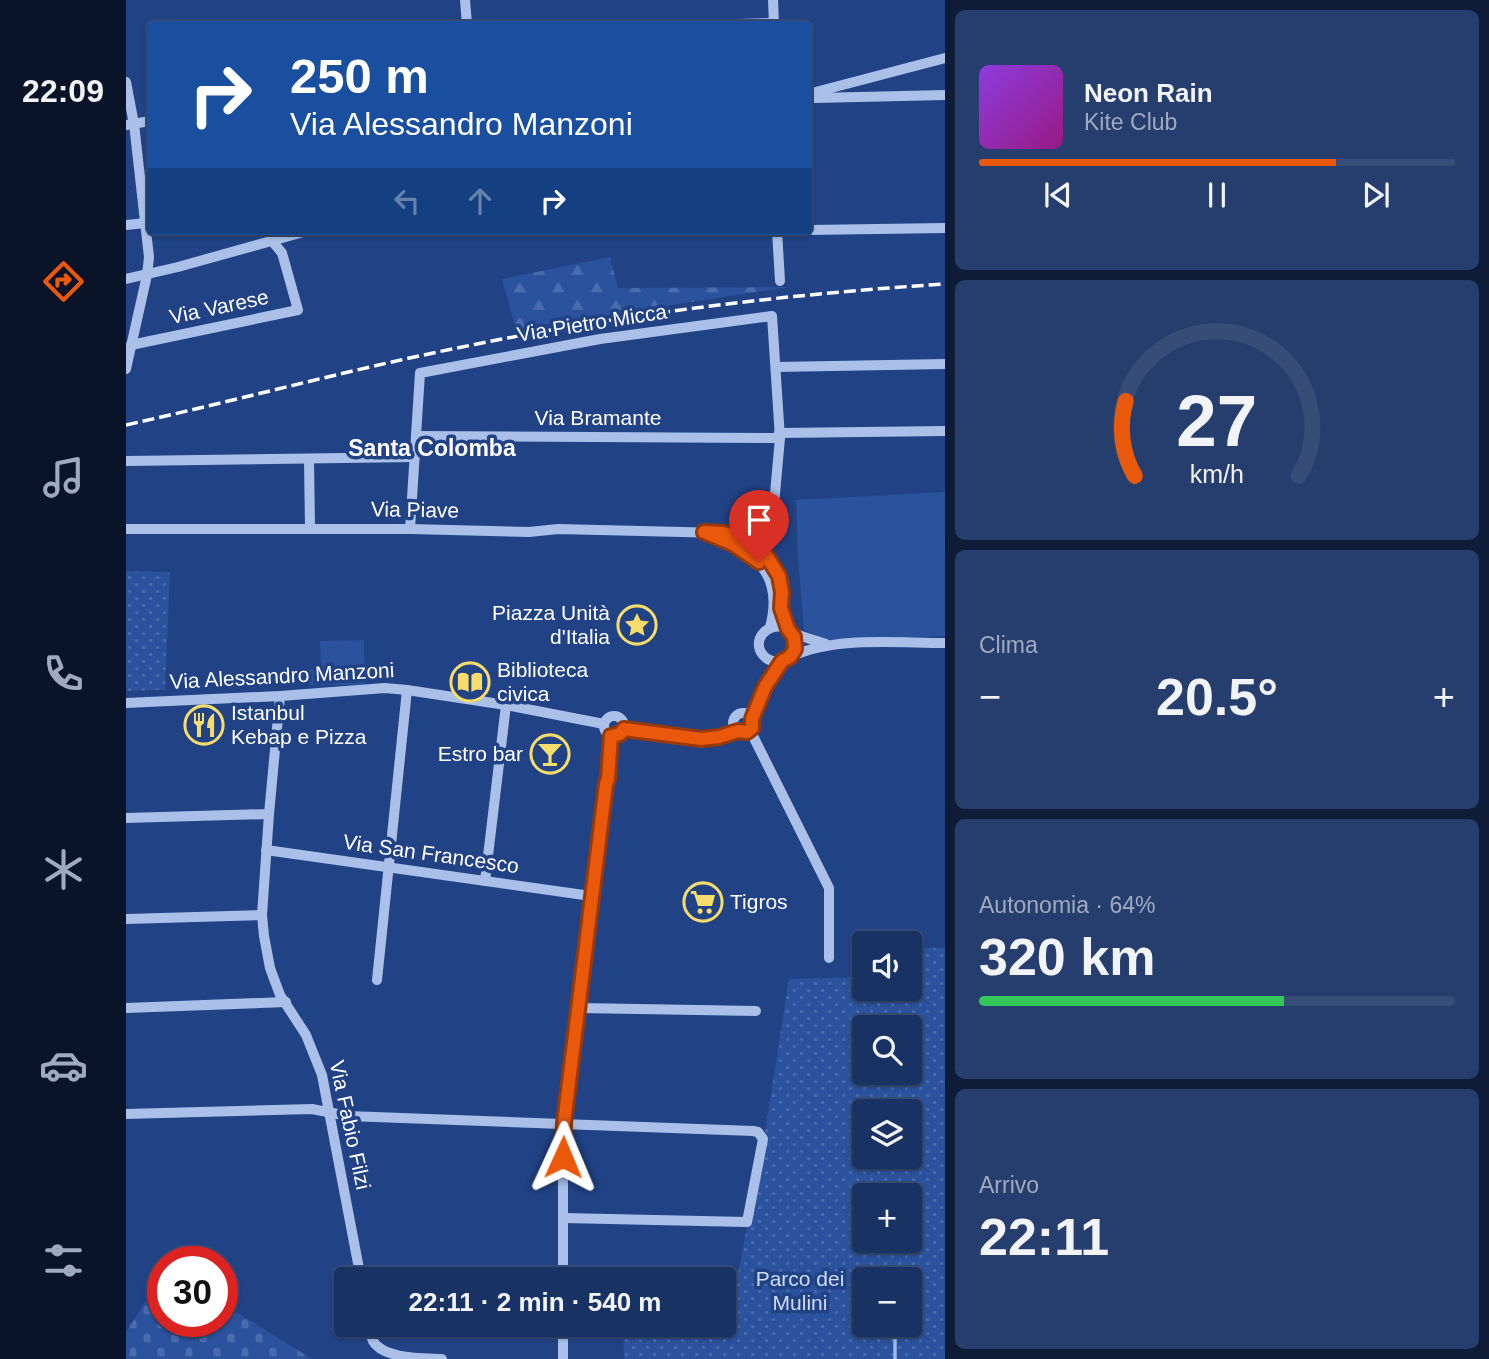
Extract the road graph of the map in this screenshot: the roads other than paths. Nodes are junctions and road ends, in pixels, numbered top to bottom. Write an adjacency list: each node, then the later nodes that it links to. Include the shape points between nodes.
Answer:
1 (465, 0): 3 (street)
2 (773, 0): 4 (street)
3 (467, 21)
4 (774, 21)
5 (945, 58): 7 (street)
6 (126, 82): 10 (street)
7 (812, 93)
8 (945, 95): 9 (street)
9 (812, 99)
10 (130, 124): 11 (street)
11 (146, 223): 12 (street); 15 (street)
12 (126, 225)
13 (945, 228): 14 (street)
14 (812, 230)
15 (147, 234)
16 (147, 235): 22 (street)
17 (292, 235): 19 (street)
18 (777, 235): 24 (street)
19 (285, 237): 20 (street); 21 (street, Via Varese)
20 (272, 241): 21 (street, Via Varese); 22 (street)
21 (282, 253): 25 (street, Via Varese, via 298,310)
22 (146, 275): 23 (street); 25 (street)
23 (126, 279)
24 (780, 281)
25 (131, 345): 28 (street)
26 (945, 364): 27 (street)
27 (776, 368): 30 (street, Via Pietro Micca, via 772,316 600,339 420,373); 31 (street)
28 (126, 369)
29 (945, 431): 31 (street, Via Bramante)
30 (416, 436): 31 (street, Via Bramante); 32 (street)
31 (779, 436): 35 (street)
32 (415, 457): 33 (street); 38 (street)
33 (309, 458): 34 (street); 37 (street)
34 (126, 461)
35 (772, 527)
36 (126, 529): 37 (street, Via Piave)
37 (310, 529): 38 (street, Via Piave)
38 (410, 529): 39 (street, Via Piave, via 723,533 736,536)
39 (759, 556): 40 (street, via 774,595); 41 (street, via 779,576 781,608)
40 (770, 627): 41 (street); 44 (street, via 760,639)
41 (790, 631): 43 (street); 45 (street, via 796,643)
42 (945, 643): 43 (street)
43 (829, 645): 45 (street)
44 (765, 657): 45 (street); 46 (street, Via Alessandro Manzoni)
45 (786, 659): 46 (street, Via Alessandro Manzoni)
46 (765, 687): 51 (street, Via Alessandro Manzoni)
47 (407, 690): 48 (street, Via Alessandro Manzoni); 50 (street, Via Alessandro Manzoni); 60 (street)
48 (280, 696): 49 (street, Via Alessandro Manzoni); 57 (street, Via Fabio Filzi)
49 (126, 702)
50 (506, 705): 52 (street, Via Alessandro Manzoni); 61 (street)
51 (750, 716): 54 (street, Via Alessandro Manzoni, via 738,714); 55 (street)
52 (604, 724): 53 (street, Via Alessandro Manzoni, via 617,716); 56 (street)
53 (624, 729): 54 (street, Via Alessandro Manzoni, via 701,739); 56 (street)
54 (733, 730): 55 (street, Via Alessandro Manzoni)
55 (750, 730): 65 (street, via 829,888)
56 (611, 736): 62 (street)
57 (269, 814): 58 (street); 59 (street, Via Fabio Filzi)
58 (126, 818)
59 (266, 850): 60 (street, Via San Francesco); 63 (street, Via Fabio Filzi)
60 (389, 868): 61 (street, Via San Francesco); 66 (street)
61 (485, 881): 62 (street, Via San Francesco)
62 (591, 896): 69 (street)
63 (262, 915): 64 (street); 67 (street, Via Fabio Filzi, via 270,968)
64 (126, 919)
65 (829, 958)
66 (377, 980)
67 (286, 1002): 68 (street); 71 (street, Via Fabio Filzi, via 318,1061)
68 (126, 1008)
69 (578, 1008): 70 (street); 73 (street)
70 (756, 1011)
71 (330, 1112): 72 (street); 73 (street); 75 (street, Via Fabio Filzi)
72 (126, 1114)
73 (564, 1124): 74 (street); 74 (street, via 753,1131 761,1135 763,1144 747,1222)
74 (563, 1218): 76 (street)
75 (359, 1267)
76 (563, 1267)
77 (372, 1337): 79 (street, via 384,1353)
78 (563, 1337): 80 (street)
79 (442, 1359)
80 (563, 1359)

